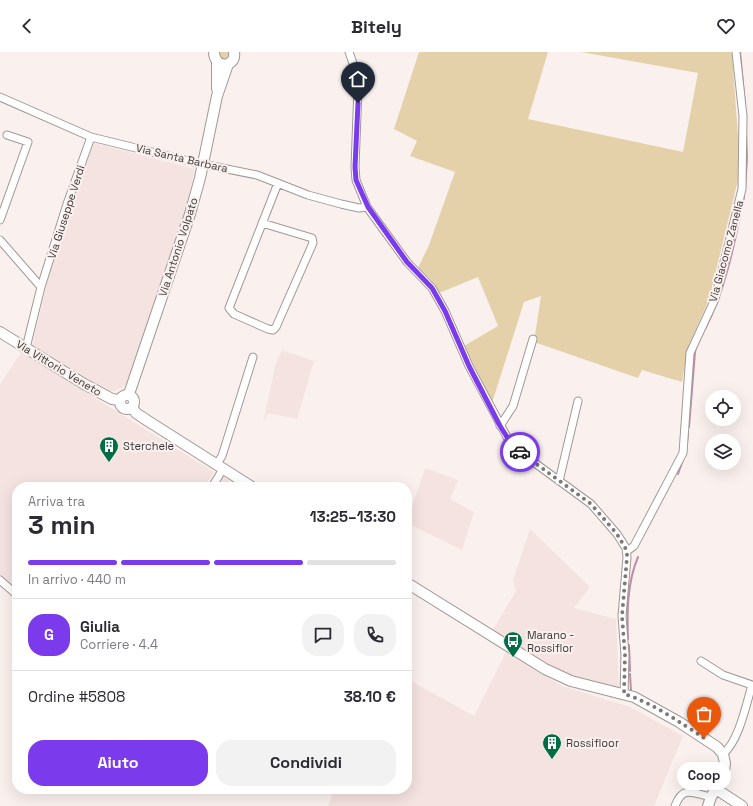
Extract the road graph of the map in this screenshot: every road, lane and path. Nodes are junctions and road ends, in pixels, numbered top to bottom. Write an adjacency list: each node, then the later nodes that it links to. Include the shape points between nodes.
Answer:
1 (234, 52): 5 (street, Via Antonio Volpato, via 233,59)
2 (349, 52): 12 (street, via 358,88 356,180)
3 (736, 52): 30 (street, Via Giacomo Zanella, via 743,116 742,189 715,299 690,353 683,453 634,546)
4 (215, 57): 5 (street, via 222,64); 6 (street, Via Antonio Volpato)
5 (228, 64): 6 (street, Via Antonio Volpato)
6 (217, 96): 10 (street, Via Antonio Volpato)
7 (0, 98): 9 (street, Via Santa Barbara)
8 (7, 135): 13 (street, via 28,142)
9 (91, 137): 10 (street, Via Santa Barbara); 16 (street, Via Giuseppe Verdi, via 67,204)
10 (202, 164): 11 (street, Via Santa Barbara, via 257,175); 21 (street, Via Antonio Volpato, via 190,214)
11 (278, 183): 12 (street, Via Santa Barbara, via 328,201 360,208); 14 (street)
12 (368, 207): 25 (street, via 407,262 432,288)
13 (0, 220)
14 (262, 223): 14 (street, via 229,308 234,314 273,330 313,240)
15 (0, 240): 16 (street)
16 (42, 287): 19 (street, Via Giuseppe Verdi)
17 (0, 332): 19 (street, Via Vittorio Veneto)
18 (533, 339): 25 (street, via 513,406)
19 (26, 348): 22 (street, Via Vittorio Veneto, via 101,393)
20 (253, 357): 26 (street)
21 (129, 394): 22 (street, via 122,396); 24 (street, via 135,403)
22 (120, 400): 24 (street, Via Vittorio Veneto, via 124,408)
23 (578, 401): 27 (street)
24 (132, 407): 26 (street, Via Vittorio Veneto, via 143,418)
25 (500, 426): 27 (street, via 517,450)
26 (220, 467): 28 (street); 29 (street, Via Vittorio Veneto)
27 (559, 481): 30 (street, via 591,504 617,534)
28 (214, 482)
29 (244, 482)
30 (627, 551): 35 (street, via 622,616)
31 (0, 580): 33 (street)
32 (412, 586): 35 (street, via 545,668 571,681)
33 (12, 590)
34 (701, 661): 36 (street, via 723,675 752,685 740,724 728,750)
35 (624, 694): 36 (street, via 679,722 717,747)
36 (723, 754): 37 (street, via 724,771)
37 (712, 797): 38 (street, via 685,792 680,794); 39 (street)
38 (675, 806)
39 (742, 806)

